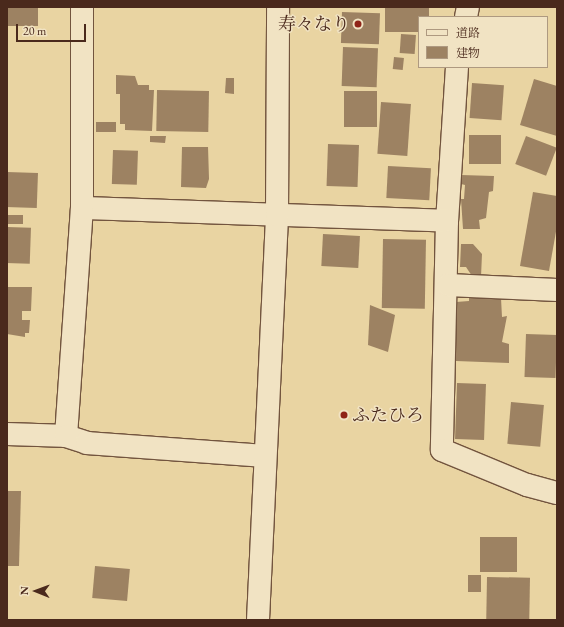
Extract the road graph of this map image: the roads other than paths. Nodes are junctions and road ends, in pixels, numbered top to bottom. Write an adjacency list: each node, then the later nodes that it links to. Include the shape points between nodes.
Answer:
1 (82, 7): 4 (street)
2 (278, 7): 5 (street)
3 (457, 68): 6 (street)
4 (82, 208): 5 (street); 10 (street)
5 (278, 215): 6 (street); 11 (street)
6 (447, 221): 7 (street)
7 (448, 285): 8 (street); 12 (street, via 442,450 527,485)
8 (557, 290)
9 (7, 434): 10 (street)
10 (66, 436): 11 (street, via 87,444)
11 (265, 456): 13 (street)
12 (557, 493)
13 (258, 620)

